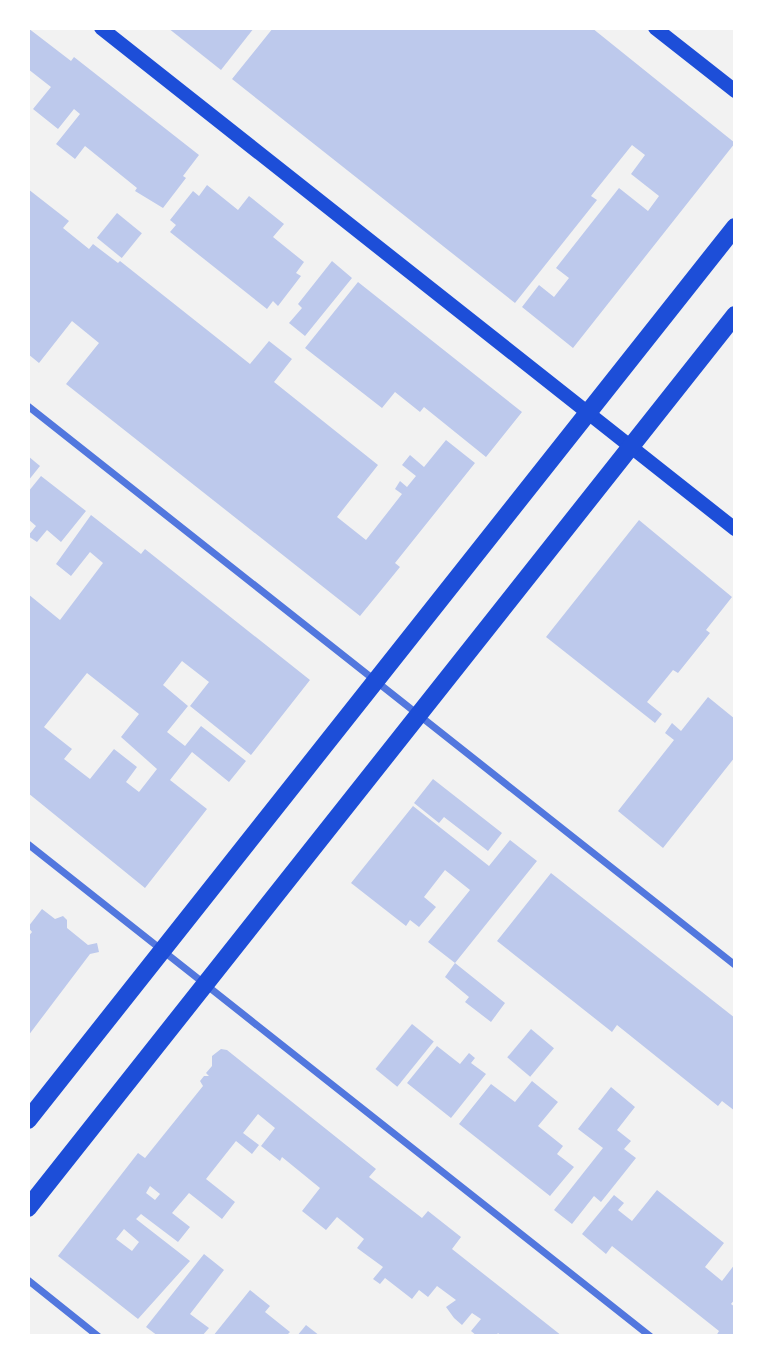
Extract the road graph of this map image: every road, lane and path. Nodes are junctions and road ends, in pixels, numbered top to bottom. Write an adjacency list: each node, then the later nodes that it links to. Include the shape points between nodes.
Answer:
1 (101, 28): 7 (main road)
2 (655, 28): 3 (main road)
3 (735, 91)
4 (735, 227): 7 (main road)
5 (735, 315): 8 (main road)
6 (28, 406): 10 (street)
7 (588, 413): 8 (main road); 10 (main road)
8 (631, 447): 9 (main road); 11 (main road)
9 (735, 529)
10 (376, 680): 11 (street); 13 (main road)
11 (420, 715): 14 (street); 15 (main road)
12 (28, 844): 13 (street)
13 (163, 950): 15 (street); 16 (main road)
14 (735, 965)
15 (205, 984): 17 (main road); 20 (street)
16 (28, 1120)
17 (28, 1208)
18 (28, 1280): 19 (street)
19 (98, 1336)
20 (650, 1336)

